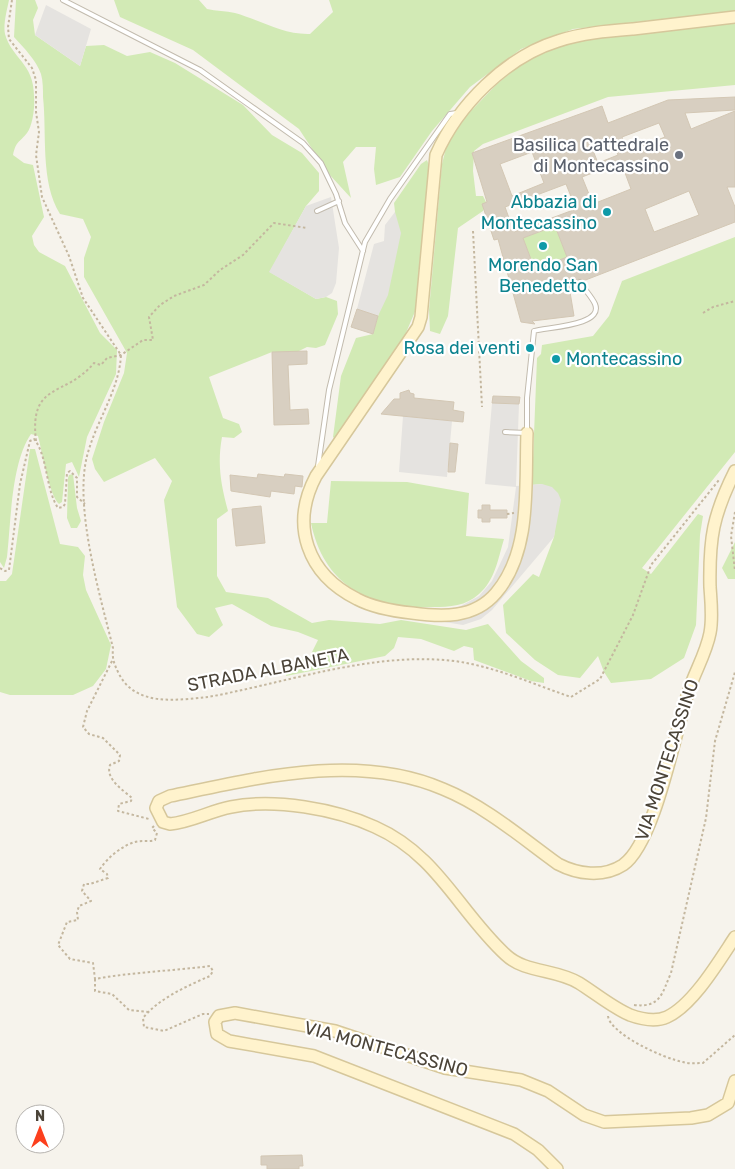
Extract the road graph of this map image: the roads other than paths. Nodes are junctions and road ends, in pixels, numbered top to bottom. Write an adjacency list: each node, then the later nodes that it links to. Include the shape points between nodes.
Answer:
1 (63, 0): 4 (lane, via 200,70 303,143 321,163)
2 (735, 17): 3 (street, via 582,34 556,41 518,58 474,97)
3 (462, 113): 6 (lane, via 450,114 390,199); 11 (street, via 442,143 435,163 418,327)
4 (339, 201): 5 (lane); 6 (lane, via 345,223)
5 (317, 211)
6 (363, 251): 11 (lane, via 329,390)
7 (580, 282): 9 (lane, via 596,305 593,316 580,323 534,331)
8 (505, 432): 9 (lane)
9 (527, 433): 11 (street, via 524,515 512,566 496,594 468,613 438,616 389,610 357,600 331,582 310,553 303,526 305,503)
10 (733, 475): 12 (street, VIA MONTECASSINO, via 714,520 711,538 710,632 688,692 651,818 640,844 622,865 606,872 571,871 466,800 444,789 417,779 355,770 278,775 170,796 159,801 155,817 163,822 178,823 228,807 265,804 316,809 356,818 394,836 428,862 507,956 526,967 569,977 626,1013 644,1019 667,1018 678,1010)
11 (316, 476)
12 (735, 937)
13 (735, 1081): 14 (street, VIA MONTECASSINO, via 728,1103 708,1115 667,1121 604,1122 584,1115 536,1084 445,1068 335,1031 235,1013 219,1016 215,1022 222,1039 314,1056 514,1134 538,1150)
14 (557, 1169)

